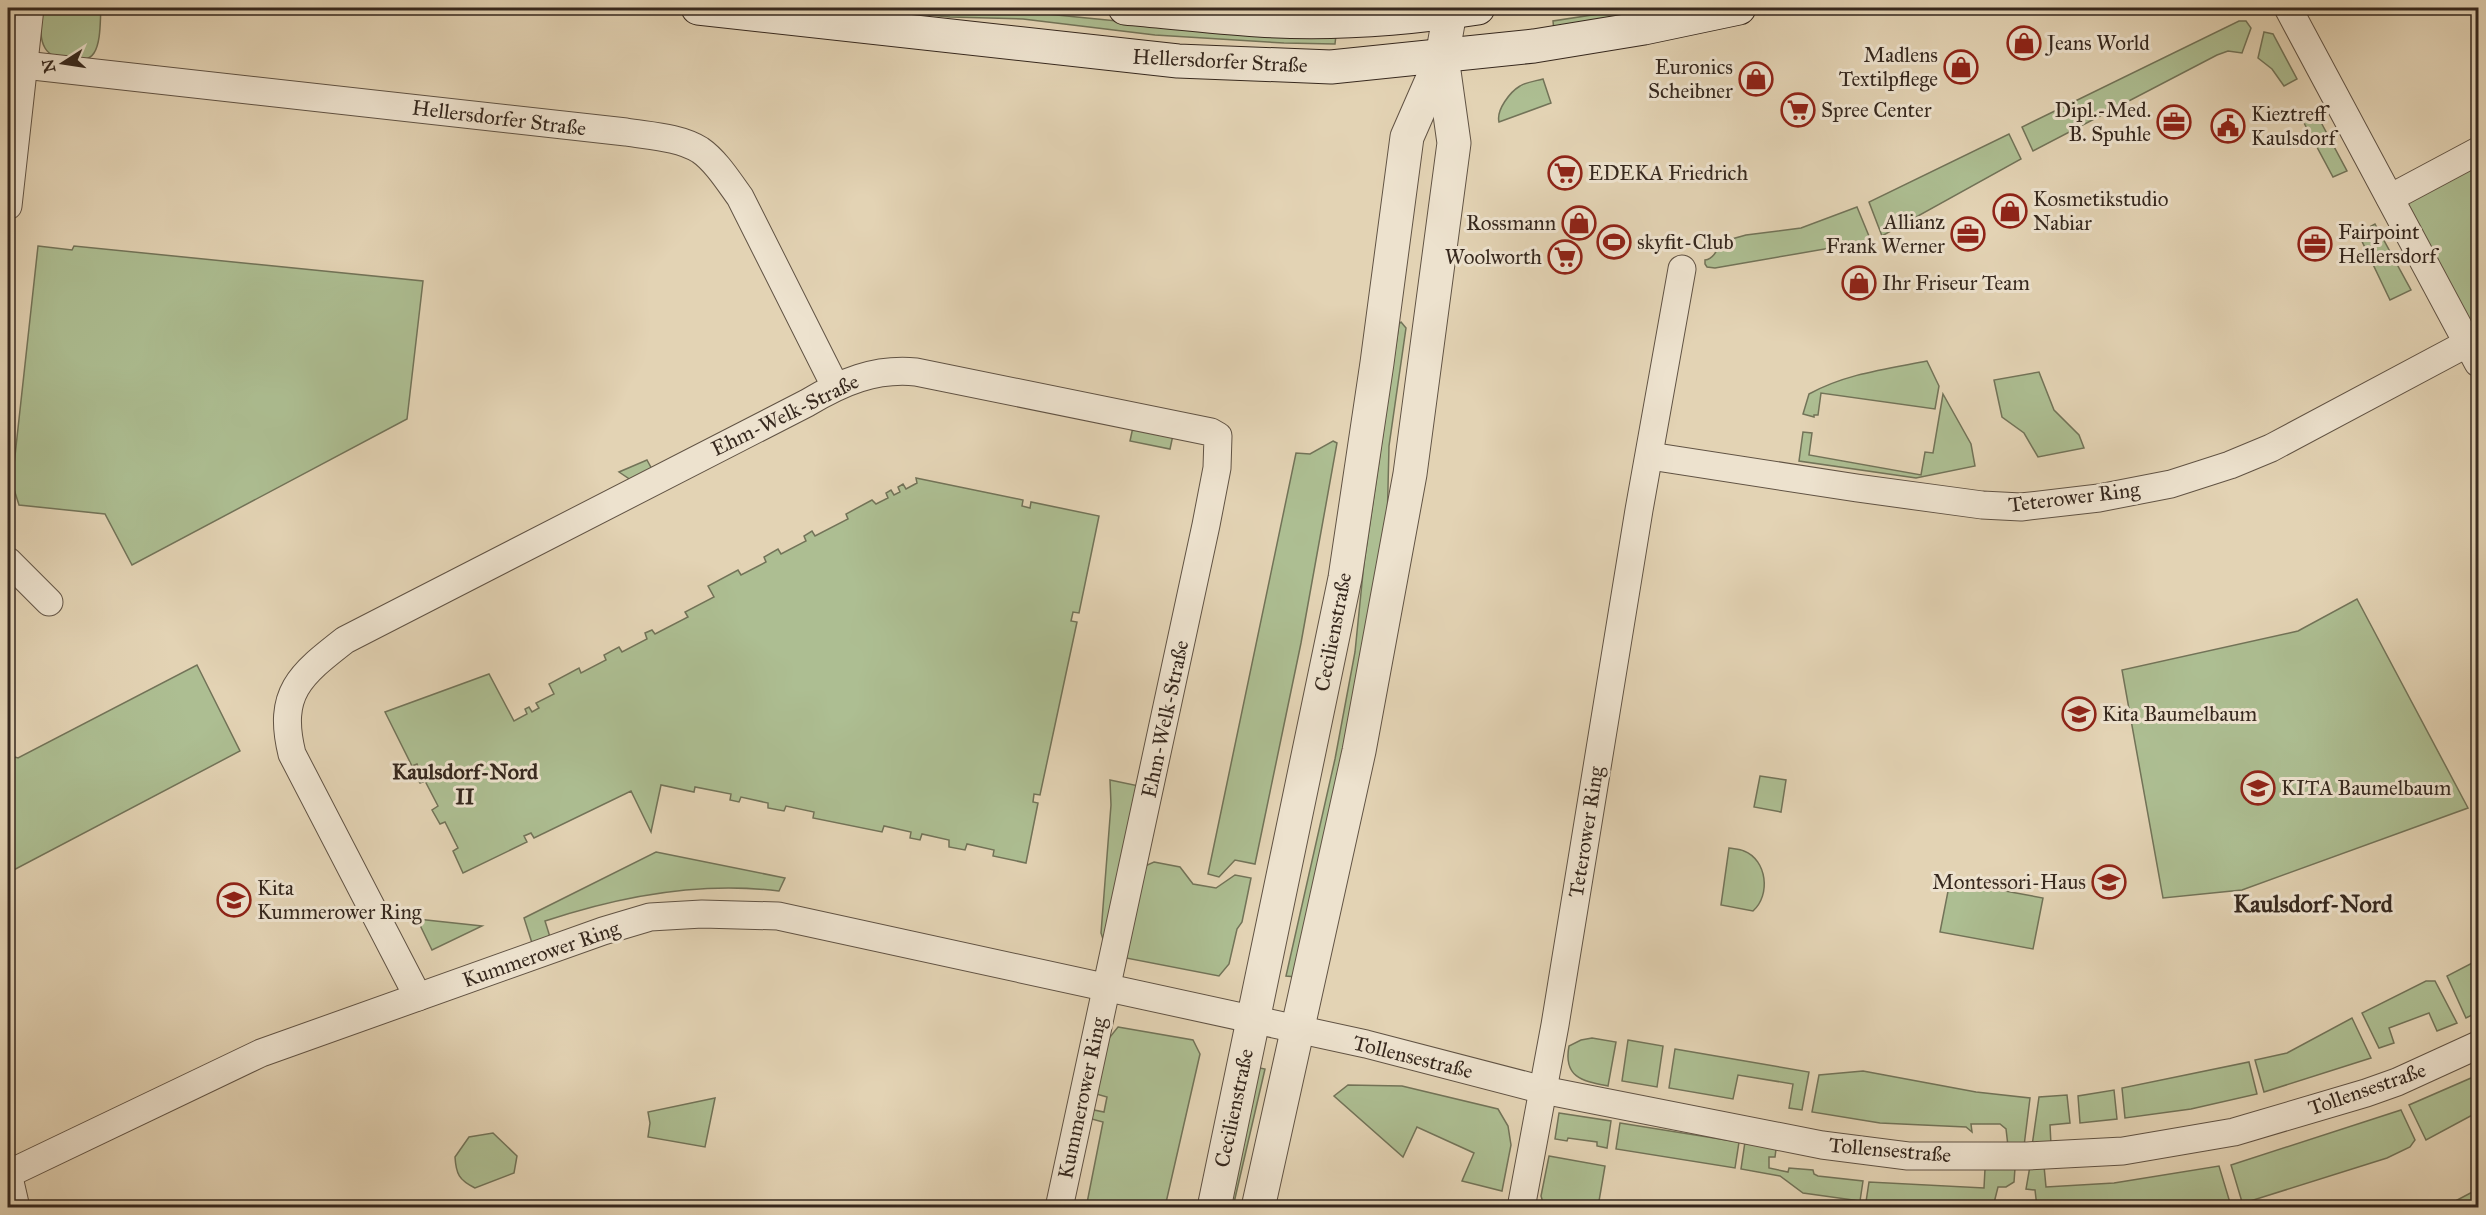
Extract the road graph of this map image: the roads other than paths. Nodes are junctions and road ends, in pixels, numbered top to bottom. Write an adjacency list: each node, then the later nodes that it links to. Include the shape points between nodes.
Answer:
1 (30, 8): 8 (street)
2 (698, 8): 7 (street, Hellersdorfer Straße, via 1178,61 1331,67)
3 (1125, 8): 6 (street, Hellersdorfer Straße, via 1259,20 1346,21)
4 (1739, 8): 7 (street, Hellersdorfer Straße, via 1644,28)
5 (2289, 8): 10 (street, Teterower Ring)
6 (1459, 9): 7 (street, Cecilienstraße)
7 (1442, 57): 20 (street, Cecilienstraße, via 1407,137 1345,578); 21 (street, Cecilienstraße, via 1453,152 1410,474 1359,751)
8 (24, 65): 11 (street); 14 (street, Hellersdorfer Straße, via 626,132 670,139 700,150 740,197)
9 (2478, 151): 10 (street)
10 (2390, 198): 13 (street, Teterower Ring)
11 (8, 206)
12 (1682, 269): 15 (street, Teterower Ring)
13 (2473, 353): 15 (street, Teterower Ring, via 2230,465 2171,484 2099,498 2022,507 1982,505)
14 (835, 386): 18 (street, Ehm-Welk-Straße, via 895,370 916,372 1168,422 1218,436 1217,468 1206,525); 19 (street, Ehm-Welk-Straße, via 345,640 313,664 292,692 286,720 292,754)
15 (1650, 456): 23 (street, Teterower Ring)
16 (8, 561): 17 (street)
17 (49, 602)
18 (1105, 989): 19 (street, Kummerower Ring, via 778,916 702,914 650,917); 20 (street, Kummerower Ring); 26 (street, Kummerower Ring)
19 (418, 997): 24 (street, Kummerower Ring, via 261,1053)
20 (1253, 1020): 21 (street, Kummerower Ring); 27 (street, Cecilienstraße)
21 (1296, 1029): 23 (street, Tollensestraße); 28 (street, Cecilienstraße)
22 (2478, 1045): 23 (street, Tollensestraße, via 2367,1093 2234,1132 2123,1151 2078,1154 1879,1153)
23 (1543, 1090): 29 (street, Teterower Ring)
24 (8, 1174): 25 (street, Kummerower Ring)
25 (16, 1208)
26 (1059, 1208)
27 (1214, 1208)
28 (1258, 1208)
29 (1521, 1208)

